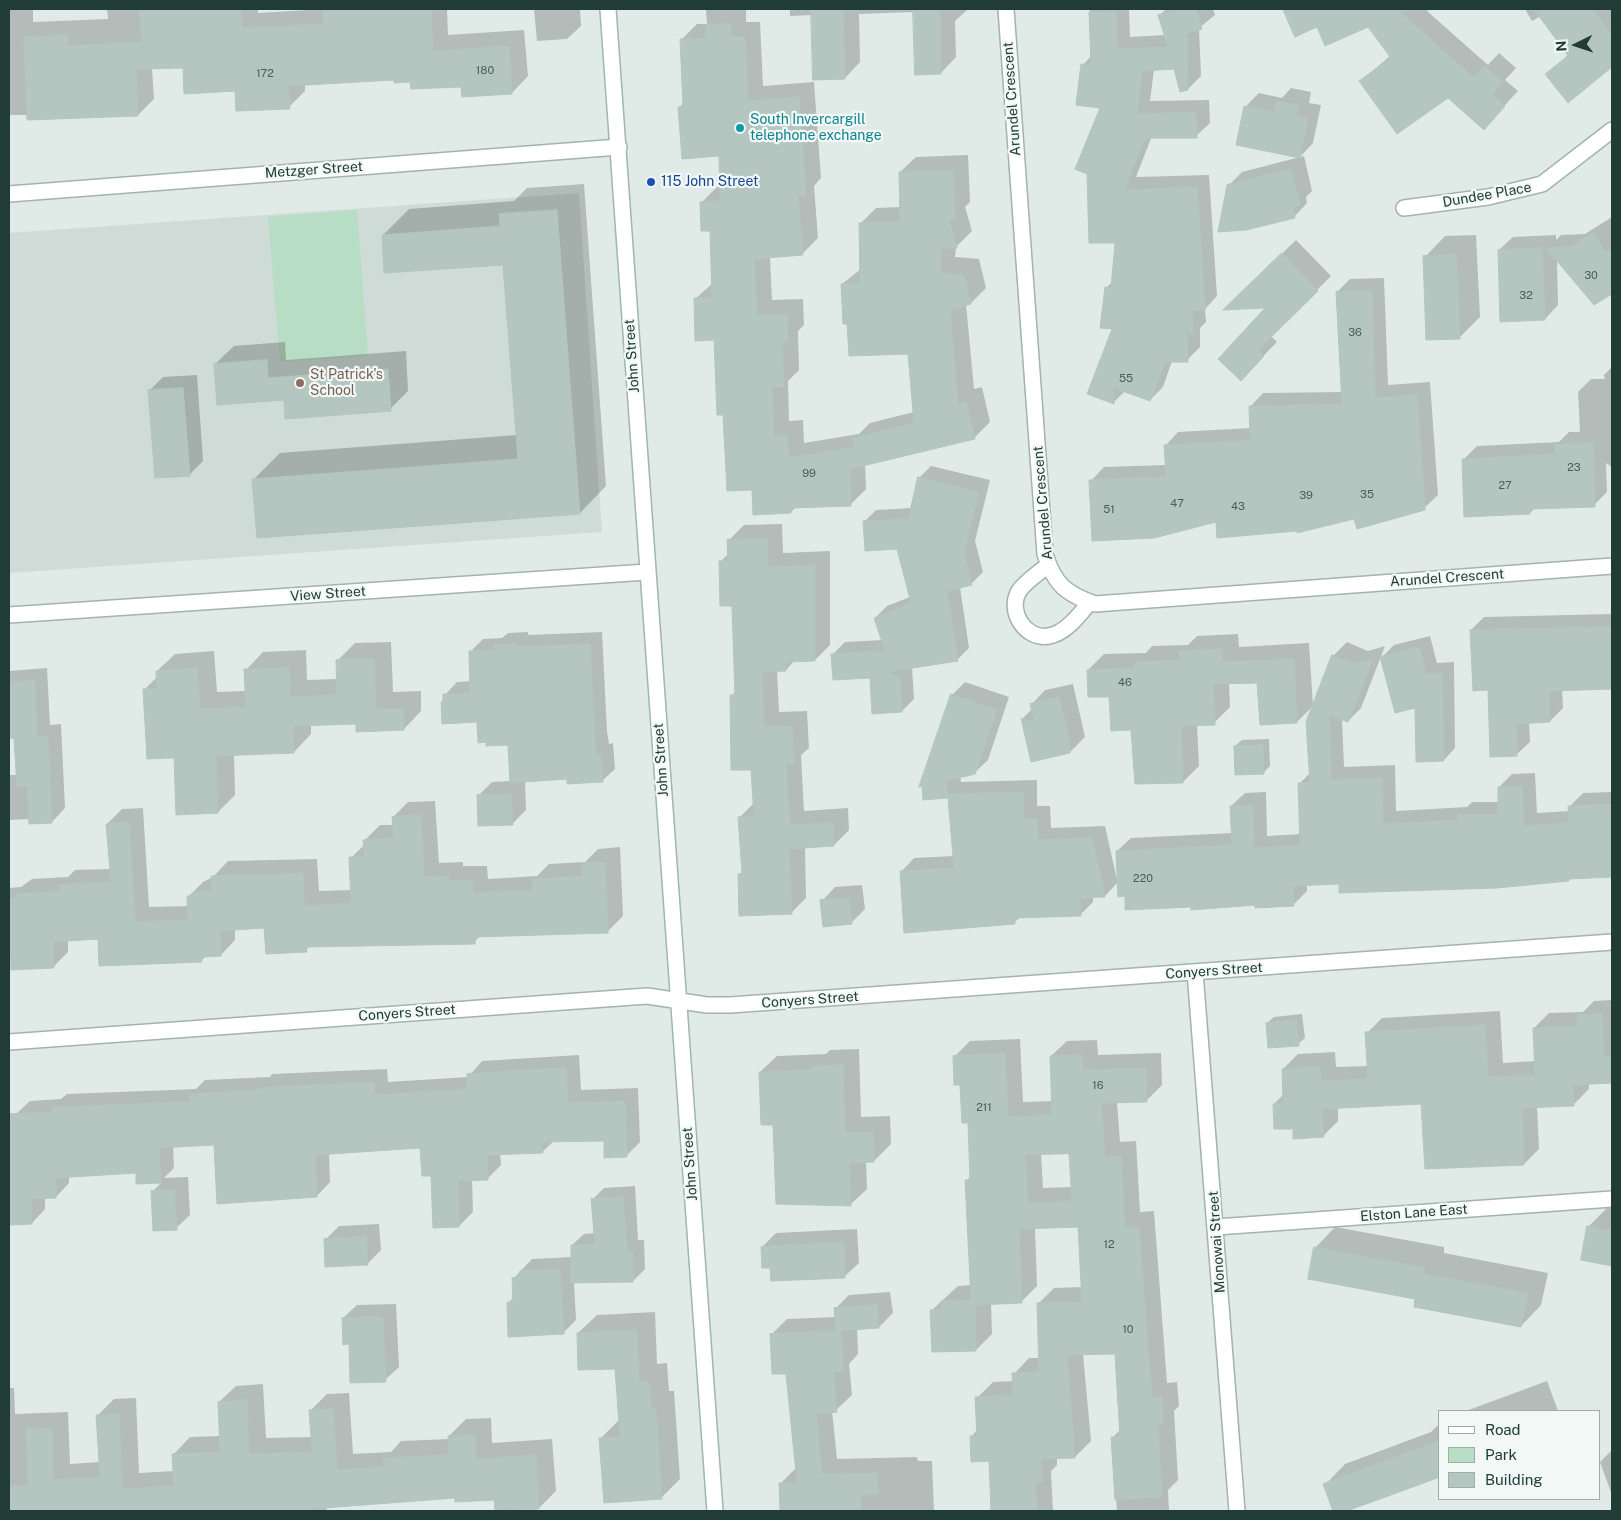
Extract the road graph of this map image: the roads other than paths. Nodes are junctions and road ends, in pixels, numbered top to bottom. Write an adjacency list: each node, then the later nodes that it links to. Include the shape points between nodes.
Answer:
1 (608, 9): 4 (street, John Street)
2 (1006, 9): 7 (street, Arundel Crescent)
3 (1612, 130): 6 (street, Dundee Place, via 1542,184 1488,197)
4 (619, 147): 5 (street, Metzger Street); 9 (street, John Street)
5 (9, 194)
6 (1404, 208)
7 (1048, 565): 10 (street, Arundel Crescent, via 1062,588 1078,599); 10 (street, via 1026,584 1016,599 1018,620 1030,633 1049,636 1059,632 1069,626)
8 (1612, 566): 10 (street, Arundel Crescent)
9 (647, 572): 11 (street, View Street); 14 (street, John Street)
10 (1090, 602)
11 (9, 615)
12 (1612, 942): 13 (street, Conyers Street)
13 (1195, 972): 14 (street, Conyers Street, via 730,1005); 17 (street, Monowai Street)
14 (678, 1000): 15 (street, Conyers Street, via 647,996); 18 (street, John Street)
15 (9, 1042)
16 (1612, 1199): 17 (street, Elston Lane East)
17 (1216, 1227): 19 (street, Monowai Street)
18 (715, 1511)
19 (1237, 1511)

